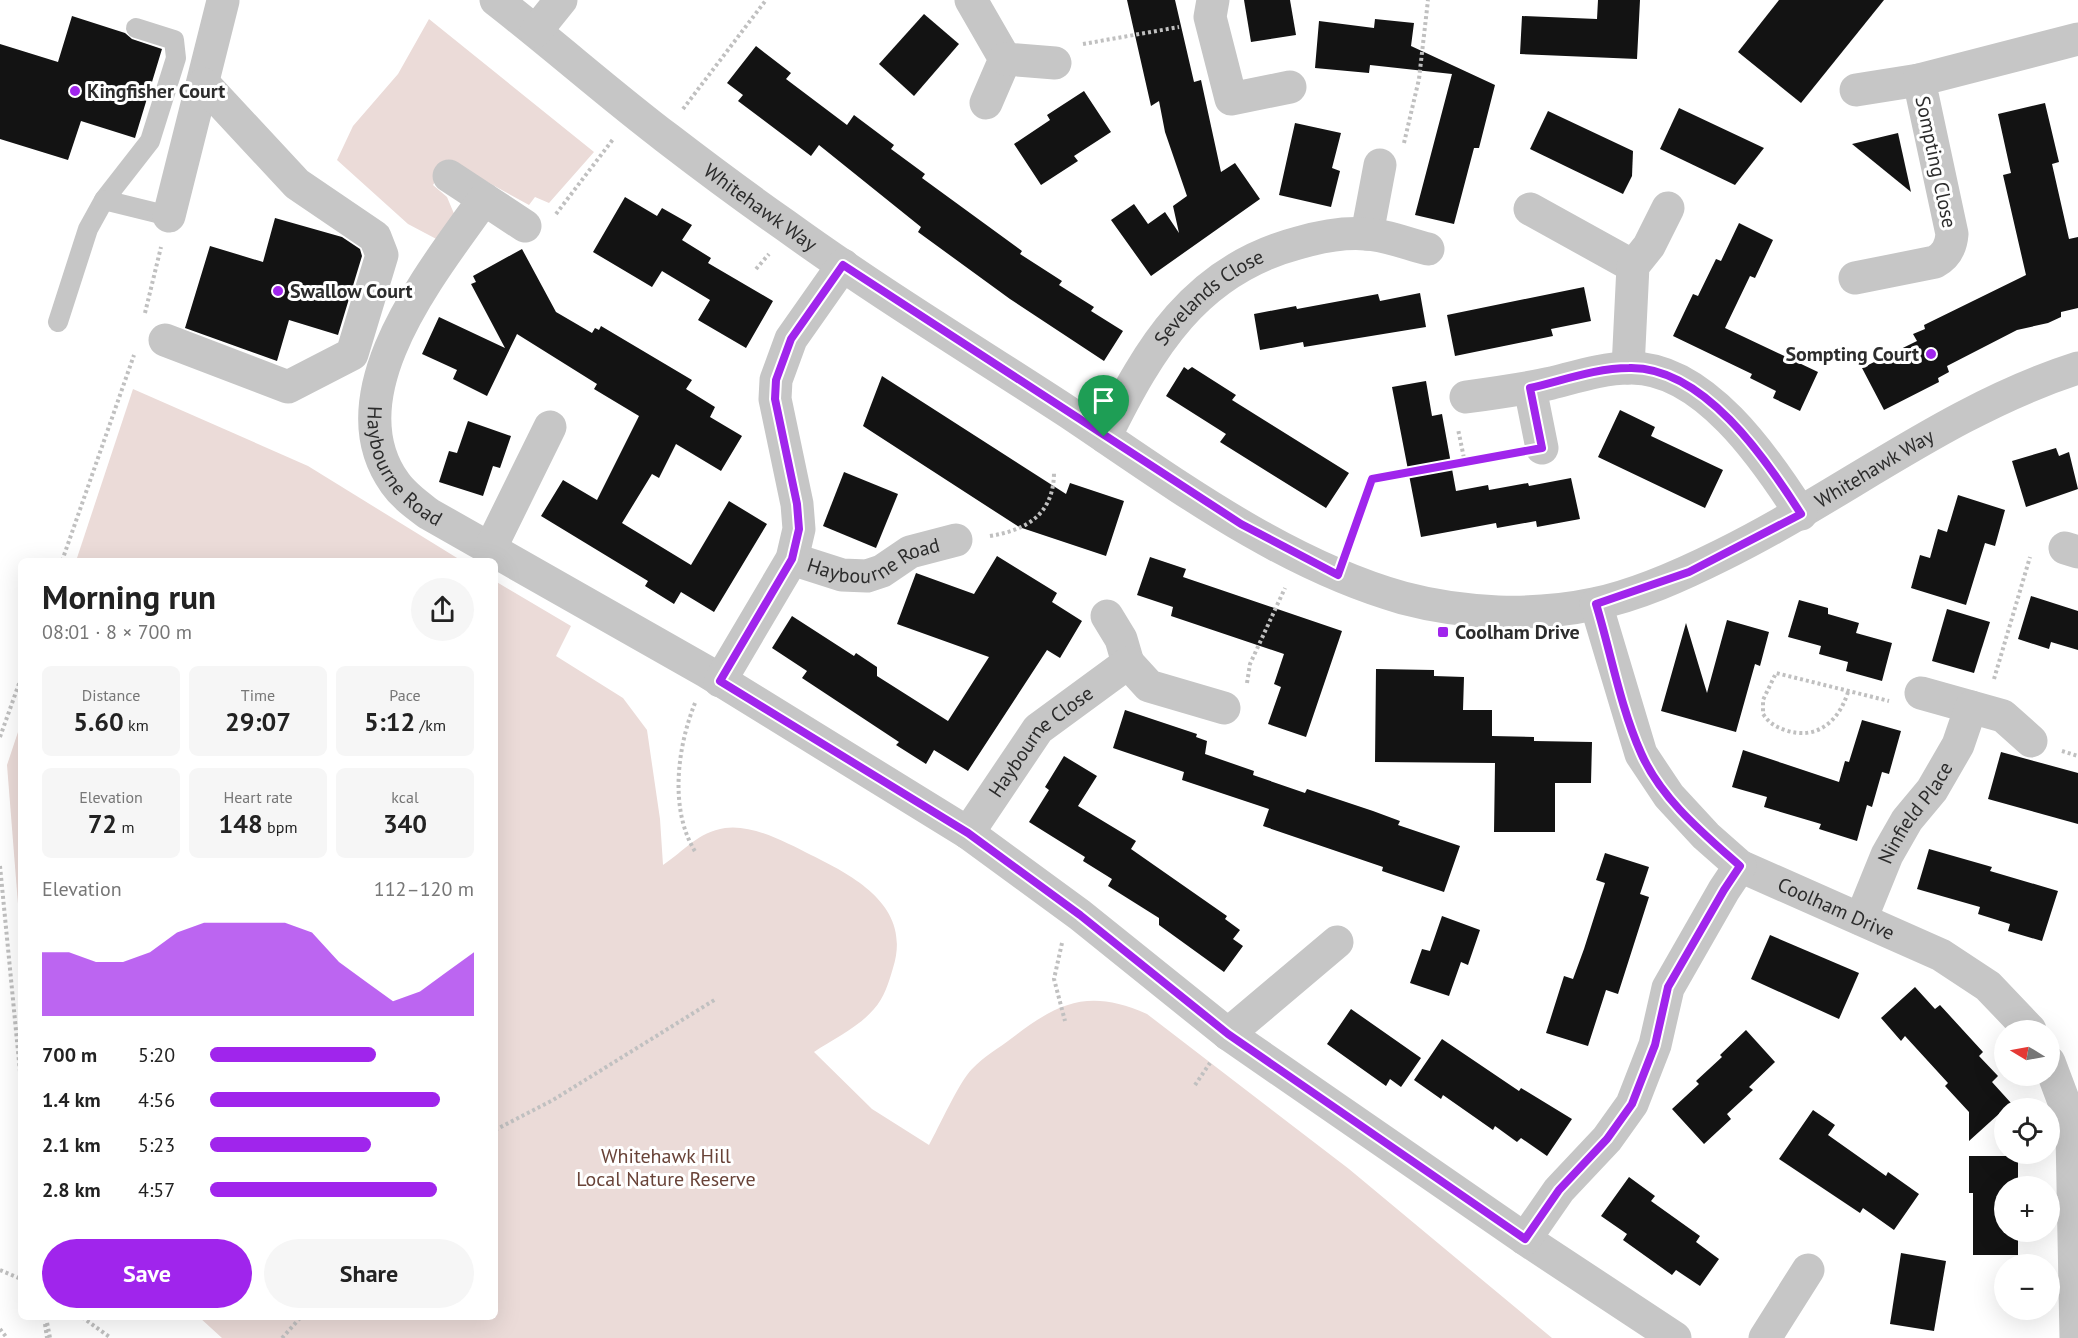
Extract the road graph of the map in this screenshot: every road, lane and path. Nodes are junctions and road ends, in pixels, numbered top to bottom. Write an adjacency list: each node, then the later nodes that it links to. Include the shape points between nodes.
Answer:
1 (224, 0): 14 (street)
2 (496, 0): 9 (street, Whitehawk Way)
3 (561, 0): 9 (street)
4 (766, 0): 19 (path)
5 (971, 0): 11 (street)
6 (1428, 0): 20 (path, via 1419,79 1399,169)
7 (1211, 9): 12 (path, via 1179,27 1061,47); 15 (street, via 1231,99)
8 (136, 28): 23 (lane, via 174,40 176,58 150,141)
9 (536, 31): 18 (street, Whitehawk Way)
10 (2078, 39): 13 (street, Sompting Close)
11 (1005, 59): 12 (street); 17 (street)
12 (1054, 63)
13 (1919, 80): 16 (street, Sompting Close); 32 (street, Sompting Close, via 1952,234 1951,245 1935,262)
14 (204, 84): 26 (street); 34 (street, via 297,184 375,237 382,255 352,354 288,387)
15 (1290, 87)
16 (1856, 90)
17 (986, 102)
18 (636, 113): 19 (street, Whitehawk Way); 27 (path, via 554,217 541,212)
19 (663, 135): 30 (street, Whitehawk Way)
20 (1380, 165): 28 (street)
21 (449, 176): 22 (street)
22 (484, 199): 27 (street); 46 (street, Haybourne Road, via 414,297 396,332 378,395 375,433 378,450 405,495 429,514)
23 (104, 200): 26 (lane); 33 (lane, via 88,229)
24 (1530, 208): 31 (street)
25 (1668, 208): 31 (street, via 1649,246)
26 (169, 216): 34 (path)
27 (525, 226)
28 (1367, 234): 29 (street, Sevelands Close); 40 (street, Sevelands Close, via 1321,237 1275,249 1221,278 1161,338)
29 (1428, 249)
30 (843, 265): 40 (street, Whitehawk Way); 50 (street, Haybourne Road, via 791,339 776,380 775,399 797,504 799,529)
31 (1633, 266): 35 (street)
32 (1855, 278)
33 (58, 322)
34 (148, 337): 49 (path)
35 (1628, 368): 37 (street); 44 (street, via 1672,378 1709,401 1746,437)
36 (2078, 368): 44 (street, Whitehawk Way, via 2012,393 1957,421)
37 (1530, 388): 38 (street); 41 (street)
38 (1466, 397): 42 (path, via 1452,399)
39 (550, 427): 46 (street)
40 (1104, 437): 48 (street, Whitehawk Way)
41 (1542, 448): 42 (path)
42 (1465, 463): 51 (path, via 1372,479)
43 (1054, 472): 45 (path, via 1047,502 1027,526 1013,532)
44 (1801, 514): 52 (street, Whitehawk Way, via 1689,572)
45 (956, 540): 50 (street, Haybourne Road, via 910,552 867,576 842,575)
46 (491, 547): 55 (street, Haybourne Road)
47 (2072, 550): 60 (path, via 2061,564 2031,556)
48 (1293, 553): 51 (street, Whitehawk Way); 59 (path, via 1284,594 1250,664 1238,713)
49 (63, 558)
50 (792, 559): 55 (street, Haybourne Road)
51 (1338, 575): 52 (street, Whitehawk Way, via 1407,599 1457,608 1549,612)
52 (1596, 604): 66 (street, Coolham Drive, via 1641,754 1669,796)
53 (1107, 616): 54 (street, via 1121,639)
54 (1128, 663): 59 (street, via 1149,686); 63 (street, Haybourne Close, via 1038,729)
55 (713, 677): 63 (street, Haybourne Road); 64 (path, via 683,732 677,786 690,843)
56 (18, 686): 61 (path)
57 (1848, 692): 57 (path, via 1776,673 1763,700 1763,714 1772,725 1790,732 1816,732 1839,714); 58 (path, via 1917,707)
58 (1921, 693): 60 (street)
59 (1224, 708)
60 (1977, 710): 62 (street, via 2003,717); 68 (street, Ninfield Place, via 1932,790 1907,820 1887,855)
61 (0, 737)
62 (2031, 741)
63 (968, 833): 67 (street, Haybourne Road)
64 (696, 853)
65 (0, 866): 74 (path)
66 (1740, 866): 68 (street, Coolham Drive); 78 (street, via 1668,987 1655,1045 1632,1104 1607,1139 1549,1203)
67 (1080, 915): 72 (path, via 1062,942 1054,979); 73 (street, Haybourne Road)
68 (1861, 919): 71 (street, Coolham Drive, via 1916,942 1963,968 1998,995)
69 (1337, 942): 73 (street)
70 (716, 999): 76 (path, via 553,1100)
71 (2021, 1020)
72 (1065, 1021)
73 (1228, 1034): 78 (street, Haybourne Road)
74 (18, 1051)
75 (2058, 1086): 77 (street)
76 (498, 1128)
77 (2075, 1134): 92 (street)
78 (1525, 1239): 90 (street, Haybourne Road)
79 (0, 1270): 81 (path)
80 (1808, 1270): 91 (street)
81 (18, 1278)
82 (45, 1320): 87 (path)
83 (86, 1320): 88 (path)
84 (298, 1320): 89 (path)
85 (0, 1329): 86 (path)
86 (8, 1338)
87 (48, 1338)
88 (111, 1338)
89 (282, 1338)
90 (1675, 1338)
91 (1765, 1338)
92 (2076, 1338)

